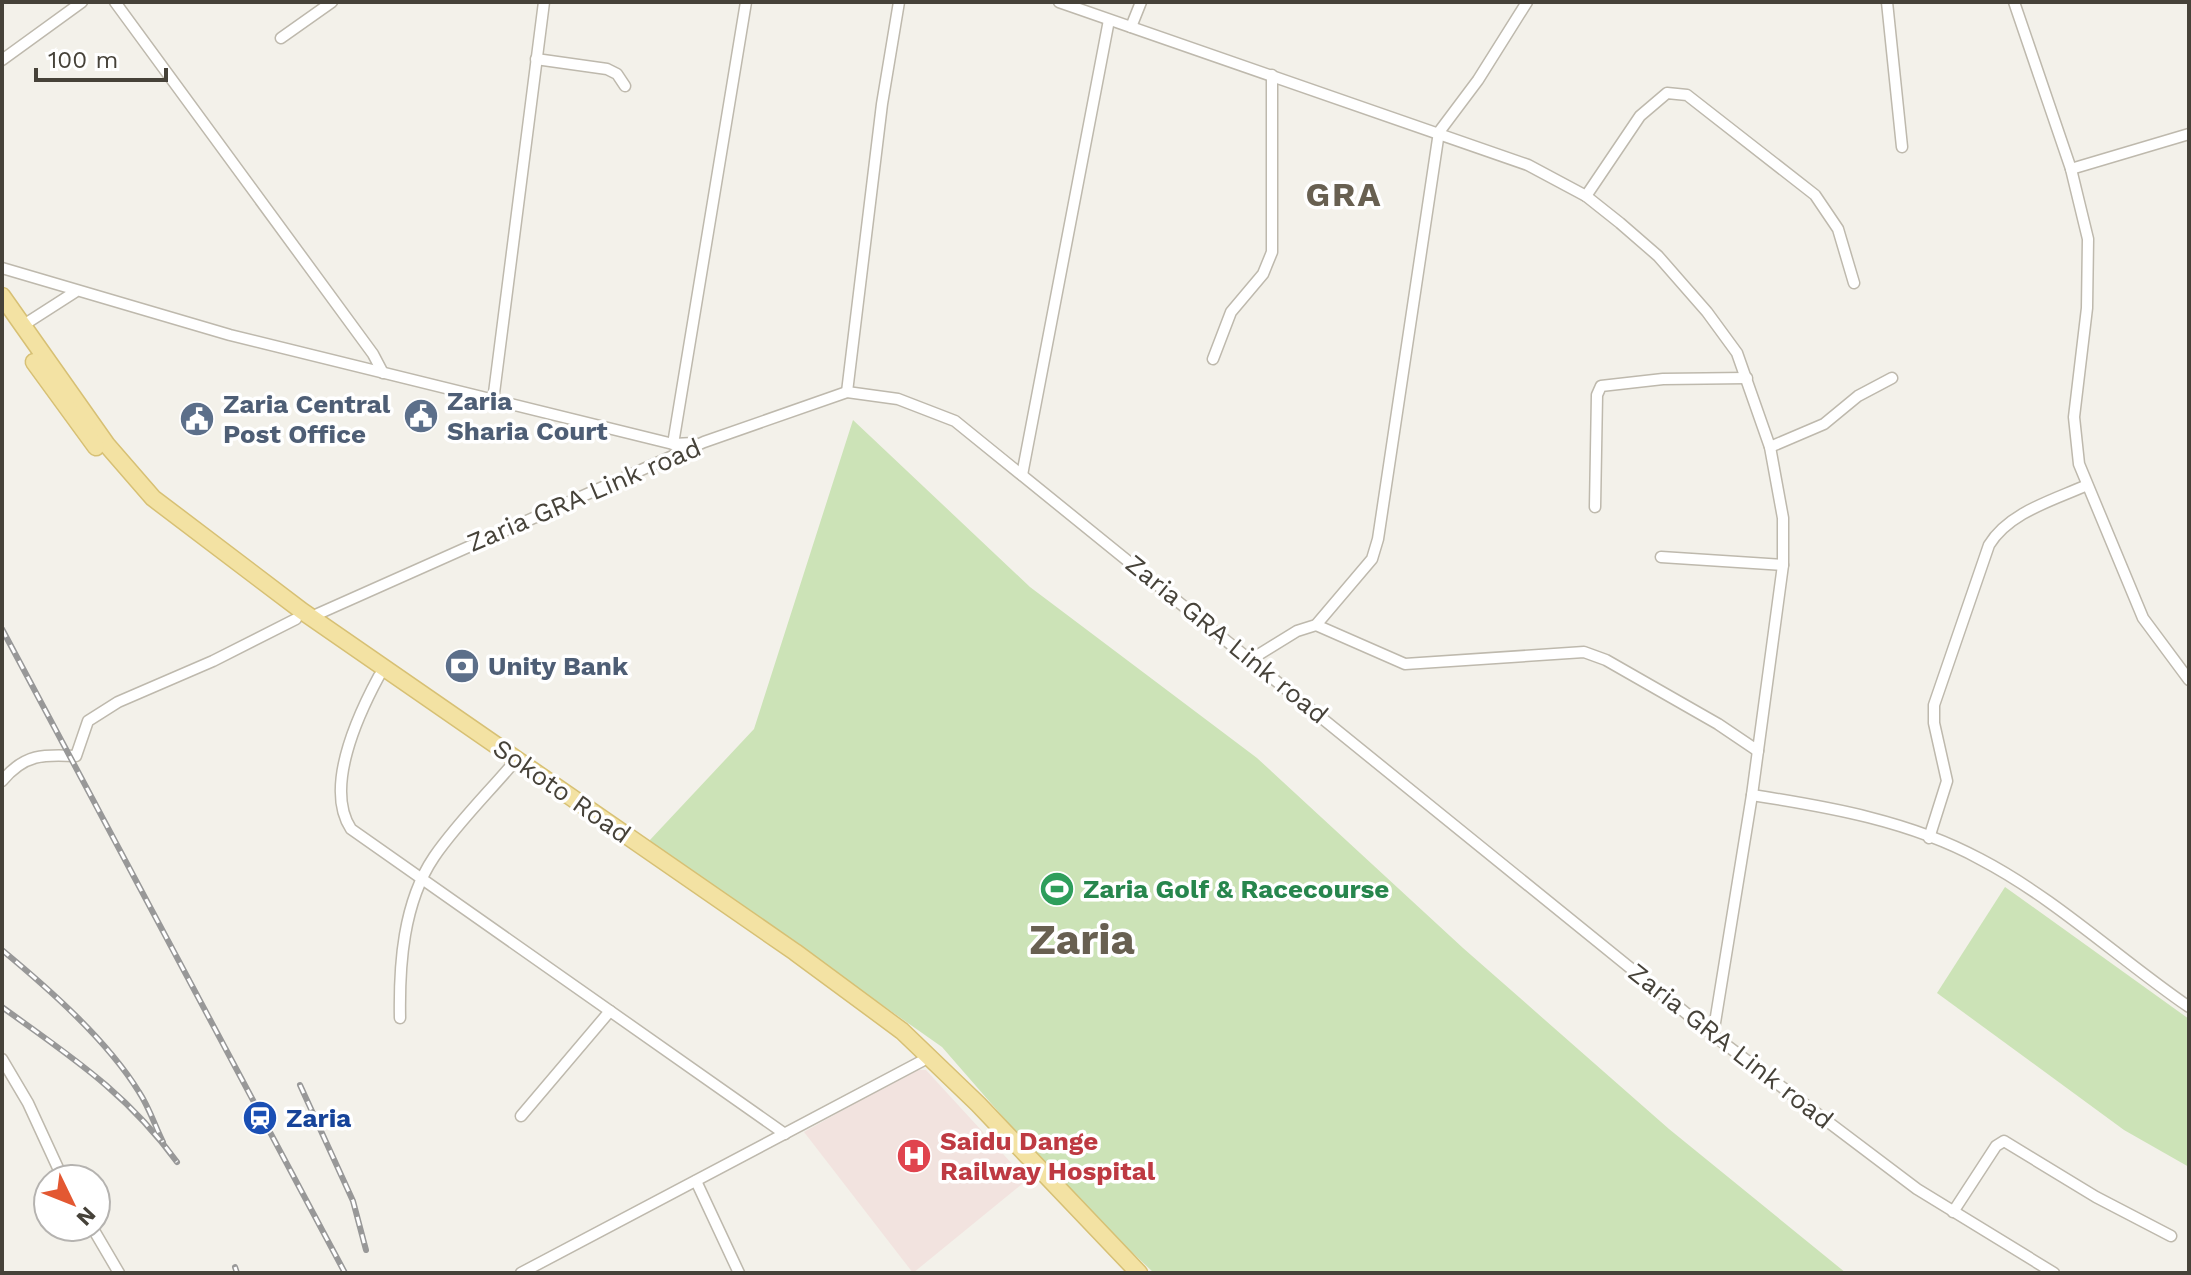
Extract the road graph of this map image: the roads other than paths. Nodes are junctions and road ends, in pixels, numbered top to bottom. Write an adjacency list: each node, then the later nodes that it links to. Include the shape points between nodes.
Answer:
1 (82, 2): 16 (street)
2 (115, 2): 31 (street)
3 (332, 2): 14 (street)
4 (544, 2): 15 (street)
5 (746, 2): 37 (street)
6 (899, 2): 34 (street)
7 (1059, 2): 12 (street)
8 (1141, 2): 13 (street)
9 (1527, 2): 19 (street)
10 (1887, 2): 21 (street)
11 (2014, 2): 22 (street)
12 (1109, 20): 13 (street); 39 (street)
13 (1131, 27): 17 (street)
14 (281, 38)
15 (536, 59): 18 (street, via 607,69); 35 (street)
16 (2, 60)
17 (1272, 75): 19 (street); 30 (street, via 1272,252 1263,274 1231,312)
18 (625, 86)
19 (1439, 132): 23 (street, via 1528,165); 45 (street, via 1378,539 1372,559)
20 (2189, 134): 22 (street)
21 (1902, 147)
22 (2071, 169): 40 (street, via 2088,239 2087,308 2073,436)
23 (1586, 196): 25 (street, via 1648,107 1667,93 1687,95 1815,195 1838,229); 32 (street, via 1658,256 1737,353)
24 (2, 268): 26 (street)
25 (1854, 283)
26 (75, 292): 29 (street); 31 (street)
27 (2, 296): 29 (main road, Sokoto Road)
28 (2, 314): 44 (main road, Sokoto Road, via 70,414 146,505)
29 (22, 326): 44 (main road, Sokoto Road, via 107,445 153,498)
30 (1213, 359)
31 (383, 373): 35 (street)
32 (1747, 378): 38 (street); 41 (street, via 1601,386)
33 (1892, 378): 38 (street, via 1858,396 1824,424)
34 (847, 392): 36 (street, Zaria GRA Link road); 39 (street, Zaria GRA Link road, via 898,399 955,421)
35 (493, 401): 37 (street)
36 (704, 442): 37 (street); 44 (street, Zaria GRA Link road)
37 (673, 444)
38 (1770, 447): 43 (street, via 1783,518)
39 (1022, 475): 46 (street, Zaria GRA Link road)
40 (2087, 485): 48 (street, via 2143,618); 53 (street, via 2002,528 1989,545 1934,705 1947,781)
41 (1595, 507)
42 (1661, 557): 43 (street)
43 (1783, 565): 49 (street)
44 (303, 618): 47 (main road, Sokoto Road); 51 (street, Zaria GRA Link road, via 118,702 88,721 76,756 33,756); 72 (main road, Sokoto Road, via 795,952 902,1031)
45 (1316, 625): 46 (street); 49 (street, via 1405,664 1584,652)
46 (1250, 660): 58 (street, Zaria GRA Link road)
47 (379, 676): 50 (main road, Sokoto Road); 54 (street, via 349,746 341,811 351,829)
48 (2189, 680)
49 (1758, 751): 52 (street)
50 (510, 767): 54 (street, via 433,858); 60 (main road, Sokoto Road, via 789,960)
51 (2, 781)
52 (1752, 795): 53 (street, via 1845,811); 58 (street)
53 (1929, 838): 55 (street, via 2003,872)
54 (423, 880): 56 (street); 57 (street, via 403,941)
55 (2189, 1007)
56 (610, 1011): 61 (street); 62 (street)
57 (400, 1018)
58 (1713, 1035): 65 (street, Zaria GRA Link road)
59 (2, 1059): 63 (street)
60 (922, 1061): 62 (street); 71 (main road, Sokoto Road)
61 (521, 1116)
62 (785, 1134): 64 (street)
63 (56, 1163)
64 (696, 1181): 69 (street); 70 (street)
65 (1953, 1212): 66 (street, via 2004,1141); 73 (street, Zaria GRA Link road)
66 (2171, 1236)
67 (101, 1243): 68 (street)
68 (119, 1273)
69 (521, 1273)
70 (739, 1273)
71 (1124, 1273)
72 (1139, 1273)
73 (2054, 1273)

